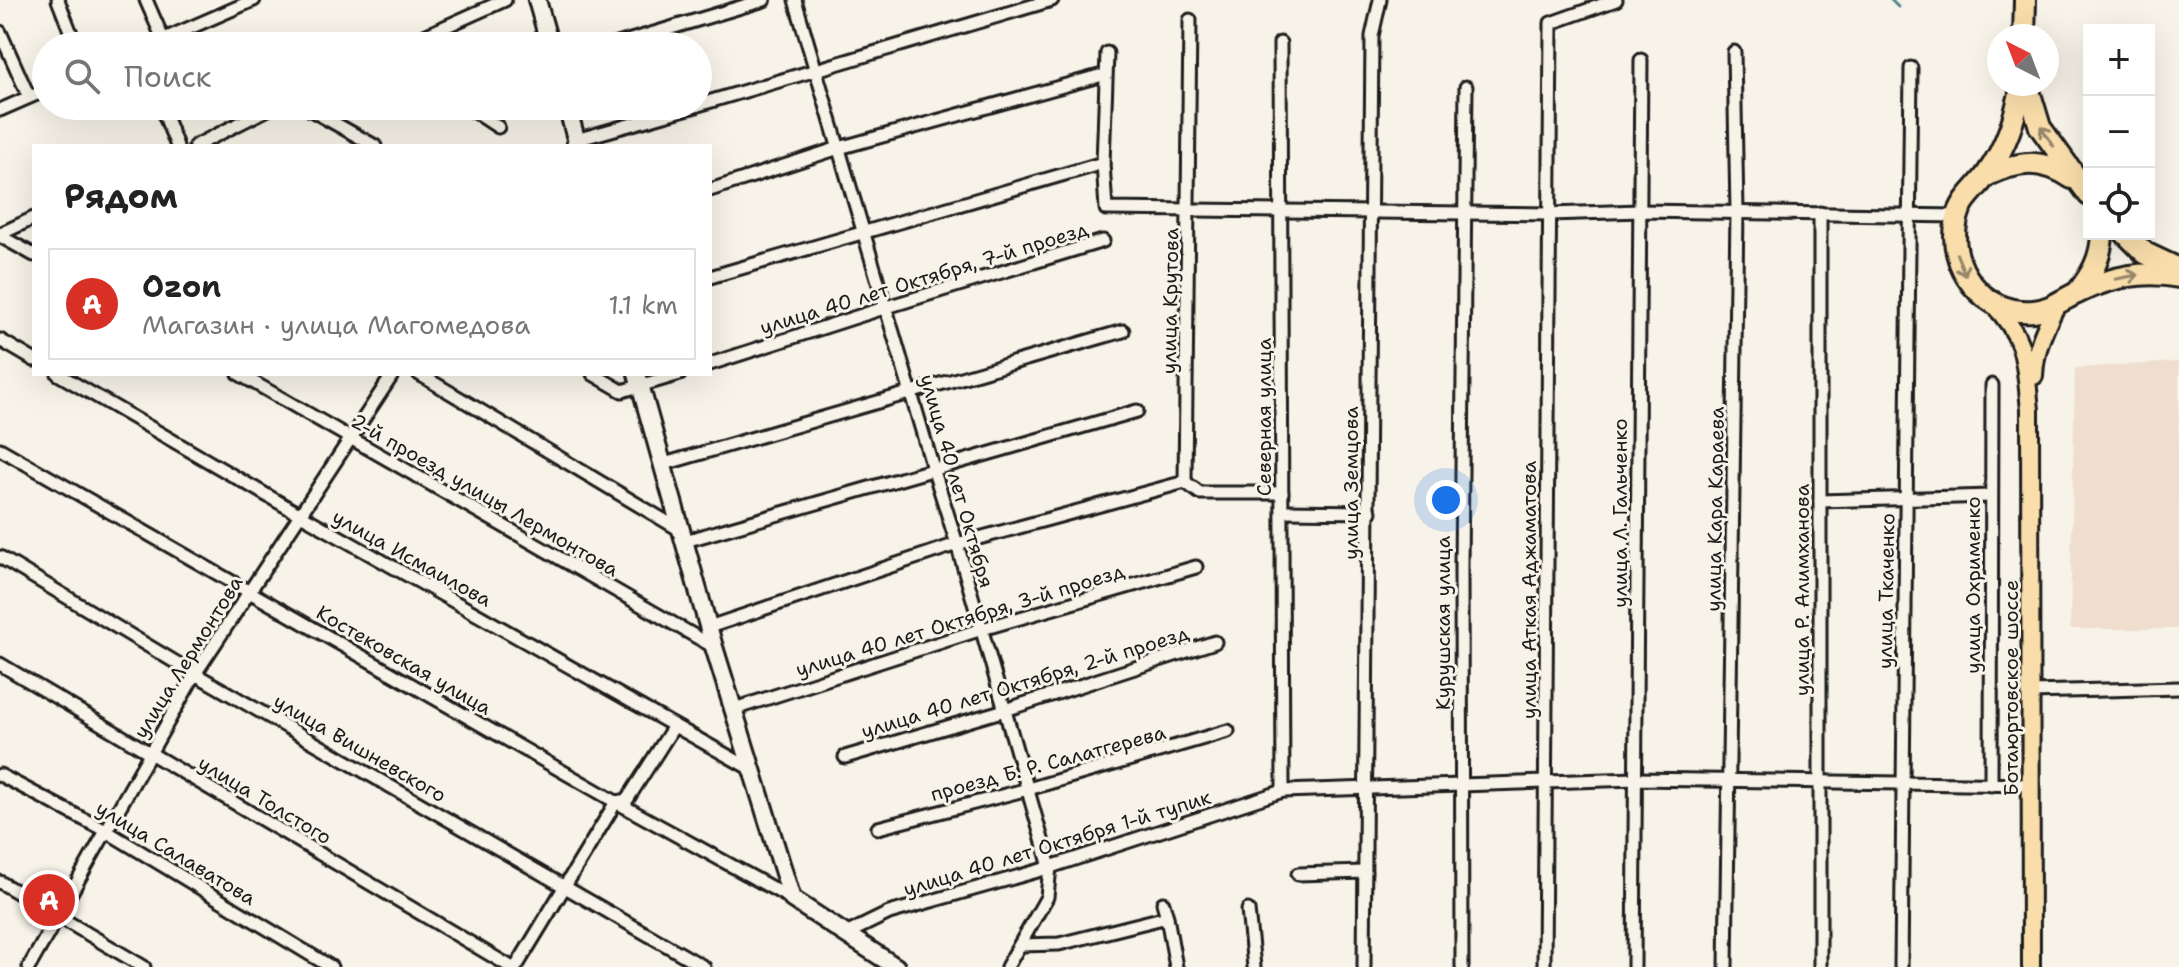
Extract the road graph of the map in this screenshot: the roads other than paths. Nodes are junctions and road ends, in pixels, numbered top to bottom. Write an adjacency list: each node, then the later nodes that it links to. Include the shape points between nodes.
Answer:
1 (58, 0): 17 (street)
2 (146, 0): 18 (street)
3 (254, 0): 12 (street)
4 (505, 0): 13 (street)
5 (537, 0): 21 (street)
6 (764, 0): 22 (street)
7 (795, 0): 28 (street, улица 40 лет Октября)
8 (1052, 0): 28 (street)
9 (1380, 0): 57 (street, улица Земцова, via 1372,36)
10 (1616, 0): 61 (street, улица Аткая Аджаматова, via 1551,23)
11 (2025, 0): 15 (highway)
12 (236, 4): 19 (street)
13 (484, 4): 20 (street)
14 (1190, 20): 54 (street, улица Крутова)
15 (2024, 24)
16 (0, 32): 34 (street)
17 (71, 32)
18 (160, 32)
19 (178, 32)
20 (429, 32)
21 (546, 32)
22 (658, 32)
23 (1280, 43): 55 (street, Северная улица)
24 (1734, 52): 59 (street, улица Кара Караева)
25 (1107, 53): 49 (street)
26 (1641, 60): 56 (street, улица Л. Гальченко)
27 (1911, 68): 62 (street, улица Ткаченко)
28 (817, 72): 35 (street); 48 (street, улица 40 лет Октября)
29 (1099, 76): 48 (street)
30 (1466, 87): 58 (street, Курушская улица)
31 (32, 96): 34 (street)
32 (2021, 96): 50 (highway, via 2013,128)
33 (2028, 96): 51 (highway, one-way to 33, via 2040,127)
34 (29, 97): 36 (street)
35 (712, 102)
36 (0, 110)
37 (167, 120): 44 (street)
38 (246, 120): 45 (street)
39 (329, 120): 46 (street)
40 (487, 120): 43 (street)
41 (570, 120): 47 (street)
42 (652, 120): 47 (street)
43 (498, 127)
44 (176, 144)
45 (199, 144)
46 (371, 144)
47 (575, 144)
48 (839, 148): 53 (street); 65 (street, улица 40 лет Октября)
49 (1103, 163): 54 (street, via 1106,209); 65 (street)
50 (1986, 176): 52 (highway, via 2008,165 2033,163 2058,168); 63 (highway, via 1968,193)
51 (2083, 188)
52 (2083, 188)
53 (712, 189)
54 (1189, 211): 55 (street); 97 (street, улица Крутова)
55 (1281, 211): 57 (street); 98 (street, Северная улица)
56 (1640, 211): 59 (street); 61 (street); 126 (street, улица Л. Гальченко)
57 (1370, 212): 58 (street); 103 (street, улица Земцова)
58 (1465, 212): 61 (street); 133 (street, Курушская улица)
59 (1737, 212): 60 (street); 127 (street, улица Кара Караева)
60 (1820, 213): 62 (street); 101 (street, улица Р. Алимханова)
61 (1550, 214): 128 (street, улица Аткая Аджаматова)
62 (1907, 215): 63 (street); 100 (street, улица Ткаченко)
63 (1957, 216): 75 (highway, one-way to 75, via 1958,263 1970,284)
64 (32, 219): 66 (street)
65 (865, 234): 72 (street); 77 (street, улица 40 лет Октября)
66 (0, 235): 70 (street)
67 (2102, 240): 74 (highway, via 2093,274)
68 (2132, 240): 71 (highway, via 2145,253)
69 (1103, 241): 77 (street, улица 40 лет Октября, 7-й проезд)
70 (32, 254)
71 (2179, 269)
72 (712, 276)
73 (2179, 277): 74 (highway, one-way to 73, via 2122,276 2156,272)
74 (2077, 293): 76 (highway)
75 (1988, 299): 76 (highway, via 2010,309); 91 (main road, via 2023,348)
76 (2056, 306): 91 (main road, via 2035,356)
77 (887, 307): 81 (street, улица 40 лет Октября, 7-й проезд); 90 (street, улица 40 лет Октября)
78 (1123, 331): 90 (street)
79 (0, 340): 80 (street)
80 (32, 359)
81 (712, 363)
82 (61, 376): 104 (street, улица Исмаилова)
83 (242, 376): 93 (street, 2-й проезд улицы Лермонтова)
84 (392, 376): 93 (street, улица Лермонтова)
85 (422, 376): 105 (street)
86 (596, 376): 88 (street, via 622,391)
87 (666, 376): 88 (street)
88 (639, 380): 95 (street)
89 (1992, 385): 99 (street, улица Охрименко)
90 (912, 391): 95 (street); 96 (street, улица 40 лет Октября)
91 (2030, 410): 117 (main road, Ботаюртовское шоссе)
92 (1137, 411): 96 (street)
93 (350, 438): 104 (street, улица Лермонтова); 113 (street, 2-й проезд улицы Лермонтова)
94 (0, 449): 109 (street, Костековская улица)
95 (664, 464): 105 (street)
96 (933, 468): 105 (street); 106 (street, улица 40 лет Октября)
97 (1185, 482): 98 (street, via 1200,493); 106 (street)
98 (1282, 493): 102 (street, Северная улица)
99 (1991, 496): 100 (street); 131 (street, улица Охрименко)
100 (1905, 499): 101 (street); 130 (street, улица Ткаченко)
101 (1820, 501): 129 (street, улица Р. Алимханова)
102 (1283, 511): 103 (street); 136 (street, Северная улица)
103 (1370, 512): 134 (street, улица Земцова)
104 (299, 514): 109 (street, улица Лермонтова); 120 (street, улица Исмаилова)
105 (684, 536): 110 (street)
106 (957, 544): 110 (street); 111 (street, улица 40 лет Октября)
107 (0, 557): 115 (street, улица Вишневского)
108 (1196, 567): 111 (street, улица 40 лет Октября, 3-й проезд)
109 (249, 592): 115 (street, улица Лермонтова); 137 (street, Костековская улица)
110 (709, 627): 113 (street)
111 (982, 629): 118 (street, улица 40 лет Октября, 3-й проезд); 119 (street, улица 40 лет Октября)
112 (1215, 642): 119 (street, улица 40 лет Октября, 2-й проезд)
113 (714, 647): 118 (street)
114 (0, 664): 122 (street, улица Толстого)
115 (195, 674): 122 (street, улица Лермонтова); 144 (street, улица Вишневского)
116 (2179, 688): 117 (street)
117 (2031, 692): 132 (main road, Ботаюртовское шоссе)
118 (734, 709): 124 (street)
119 (1005, 710): 123 (street, улица 40 лет Октября, 2-й проезд); 135 (street, улица 40 лет Октября)
120 (674, 726): 124 (street, улица Исмаилова); 137 (street, via 627,800)
121 (1228, 731): 135 (street, проезд Б. Р. Салатгерева)
122 (150, 753): 139 (street, улица Лермонтова); 155 (street, улица Толстого)
123 (845, 757)
124 (751, 769): 145 (street)
125 (0, 775): 139 (street, улица Салаватова)
126 (1636, 779): 127 (street, улица 40 лет Октября 1-й тупик); 128 (street, улица 40 лет Октября 1-й тупик); 164 (street, улица Л. Гальченко)
127 (1729, 780): 129 (street, улица 40 лет Октября 1-й тупик); 165 (street, улица Кара Караева)
128 (1546, 782): 133 (street, улица 40 лет Октября 1-й тупик); 163 (street, улица Аткая Аджаматова)
129 (1820, 783): 130 (street, улица 40 лет Октября 1-й тупик); 166 (street, улица Р. Алимханова)
130 (1902, 783): 131 (street, улица 40 лет Октября 1-й тупик); 167 (street, улица Ткаченко)
131 (1991, 785): 132 (street, улица 40 лет Октября 1-й тупик)
132 (2031, 785): 168 (main road, Ботаюртовское шоссе)
133 (1461, 786): 134 (street, улица 40 лет Октября 1-й тупик); 162 (street, Курушская улица)
134 (1366, 788): 136 (street, улица 40 лет Октября 1-й тупик); 141 (street, улица Земцова)
135 (1028, 789): 138 (street, проезд Б. Р. Салатгерева); 140 (street, улица 40 лет Октября)
136 (1283, 791): 140 (street, улица 40 лет Октября 1-й тупик)
137 (616, 802): 144 (street); 145 (street, Костековская улица)
138 (878, 828)
139 (106, 831): 148 (street, улица Лермонтова); 154 (street, улица Салаватова)
140 (1050, 867): 150 (street, улица 40 лет Октября 1-й тупик, via 889,913); 151 (street, улица 40 лет Октября, via 1047,897)
141 (1365, 872): 142 (street); 161 (street, улица Земцова)
142 (1298, 874)
143 (0, 882): 148 (street)
144 (565, 887): 155 (street); 156 (street, улица Вишневского)
145 (792, 899): 150 (street)
146 (1163, 903): 149 (street)
147 (1248, 910): 160 (street)
148 (58, 915): 152 (street, улица Лермонтова); 153 (street)
149 (1167, 917): 151 (street, via 1059,944); 159 (street)
150 (844, 935): 157 (street)
151 (1020, 945): 158 (street, улица 40 лет Октября)
152 (29, 967)
153 (144, 967)
154 (331, 967)
155 (514, 967)
156 (704, 967)
157 (896, 967)
158 (1007, 967)
159 (1176, 967)
160 (1254, 967)
161 (1364, 967)
162 (1462, 967)
163 (1544, 967)
164 (1634, 967)
165 (1726, 967)
166 (1820, 967)
167 (1901, 967)
168 (2031, 967)

